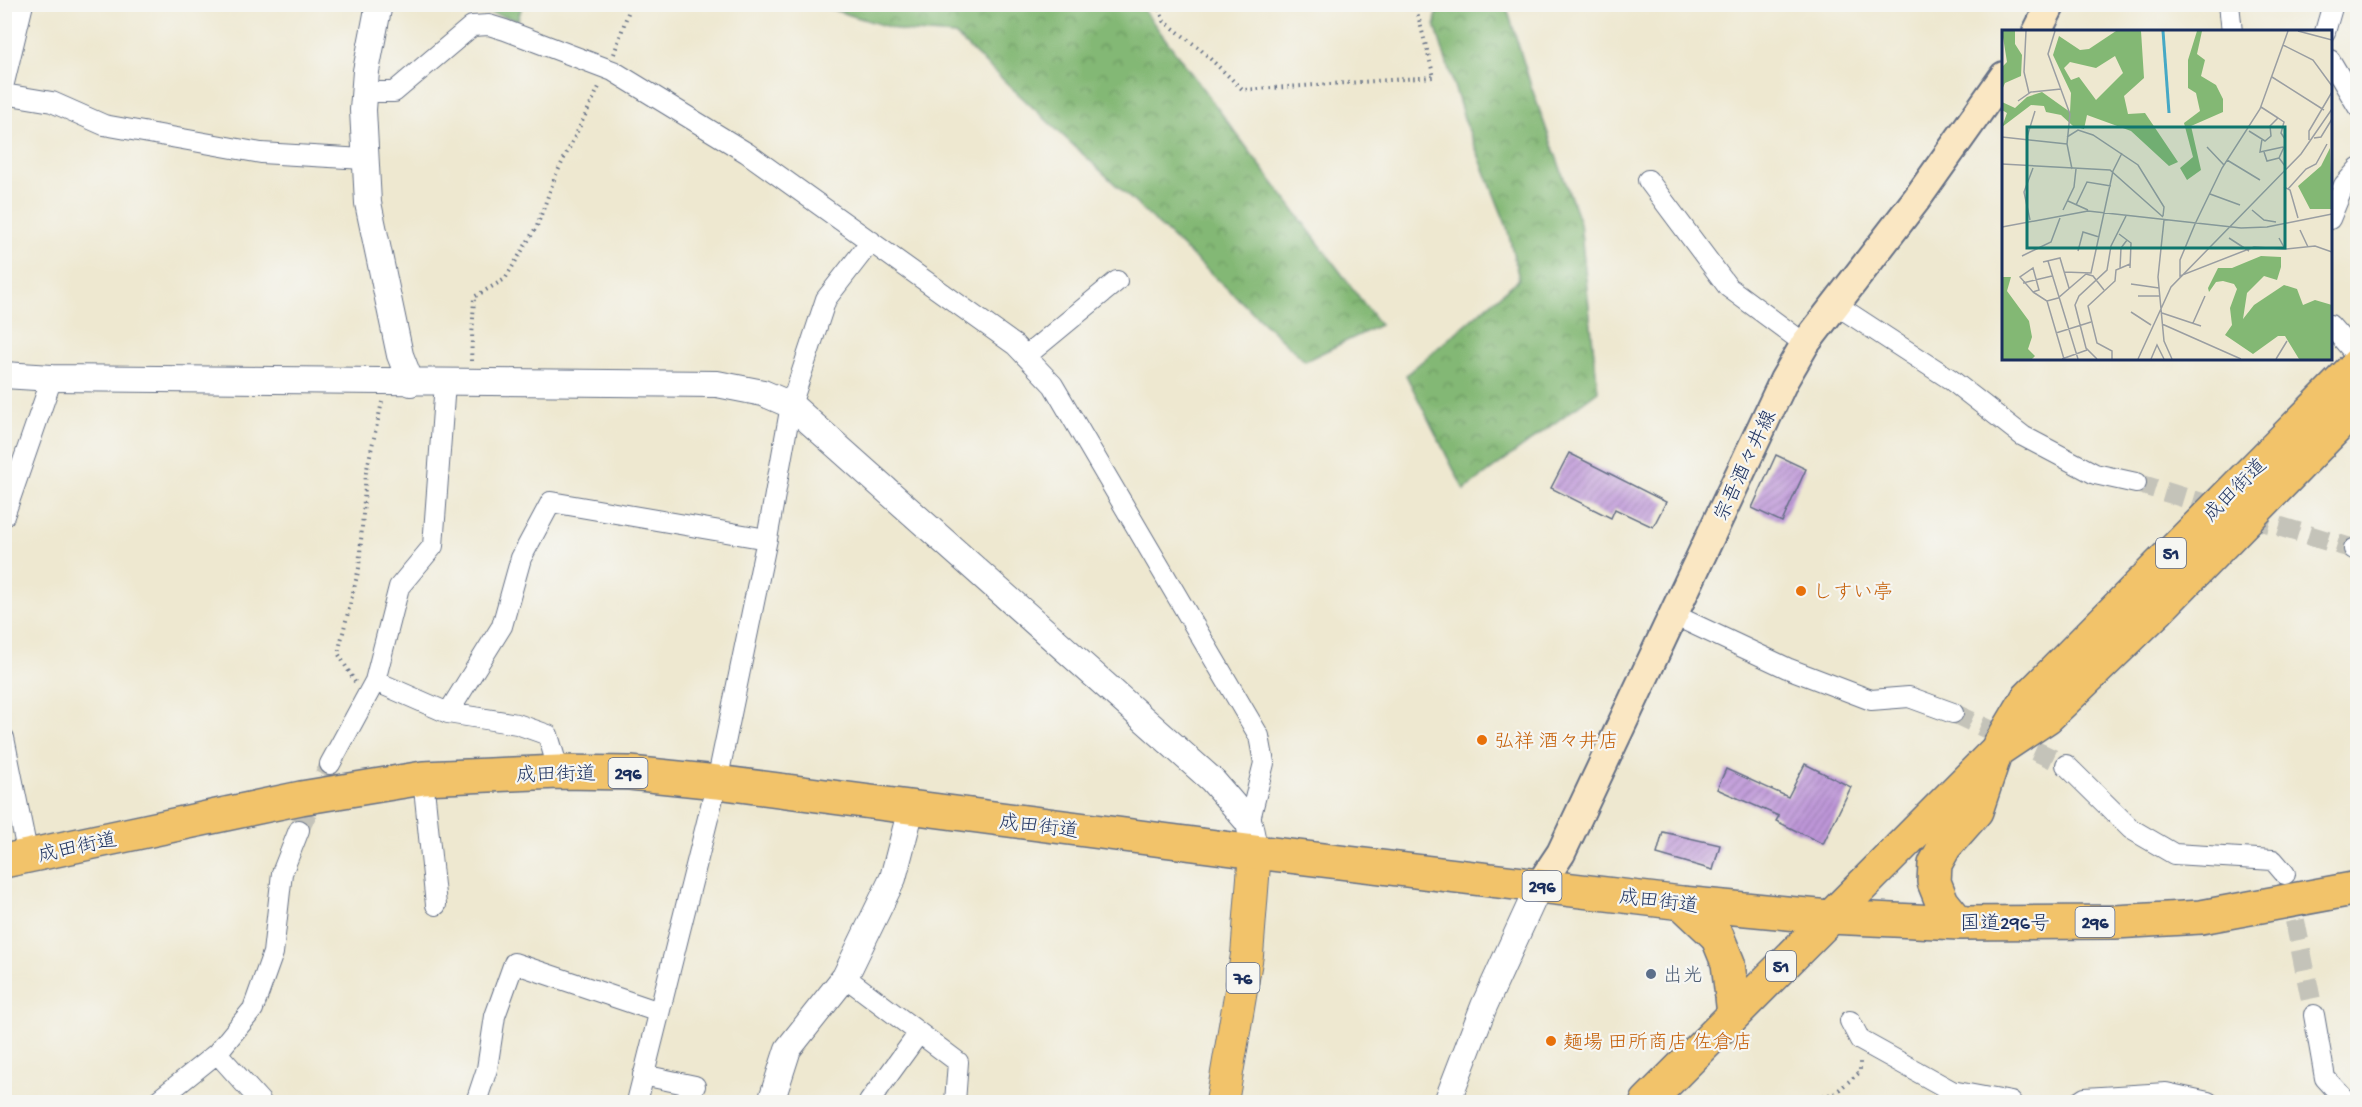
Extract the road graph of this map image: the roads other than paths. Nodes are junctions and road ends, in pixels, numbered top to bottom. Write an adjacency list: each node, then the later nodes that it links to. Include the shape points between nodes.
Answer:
1 (23, 4): 11 (street)
2 (379, 4): 12 (street)
3 (2051, 4): 6 (main road)
4 (2229, 4): 7 (street)
5 (2333, 4): 8 (street)
6 (2038, 30)
7 (2232, 30)
8 (2326, 30)
9 (2332, 62): 14 (street)
10 (2002, 79): 22 (main road, 宗吾酒々井線, via 1916,200)
11 (4, 83)
12 (364, 92): 15 (street); 20 (street, via 394,92 472,26 489,25 609,69 747,153)
13 (4, 94): 15 (street, via 52,102 116,127 261,153)
14 (2358, 107)
15 (364, 159): 30 (street, via 374,239 400,355)
16 (2358, 169): 18 (street)
17 (1648, 180): 24 (street, via 1728,287)
18 (2337, 184): 19 (street)
19 (2332, 213)
20 (871, 241): 25 (street, via 1015,345); 32 (street, via 826,299)
21 (1117, 281): 25 (street)
22 (1835, 304): 24 (main road, 宗吾酒々井線); 34 (street, via 1950,379 2023,436 2095,474)
23 (2332, 326): 26 (street)
24 (1805, 344): 37 (main road, 宗吾酒々井線, via 1784,380)
25 (1026, 357): 50 (street, via 1053,385 1259,736 1264,763)
26 (2358, 357)
27 (2358, 364): 42 (highway, 成田街道 / 51, via 2027,699)
28 (4, 375): 29 (street)
29 (52, 378): 30 (street); 35 (street)
30 (399, 382): 31 (street)
31 (445, 383): 32 (street, via 717,384 763,393); 38 (street, via 433,546 399,587)
32 (791, 405): 36 (street); 50 (street, via 1212,780)
33 (2358, 405): 42 (highway, 成田街道 / 51, via 2047,717)
34 (2136, 483)
35 (4, 516)
36 (767, 539): 39 (street, via 551,502 521,558 502,626); 47 (street)
37 (1674, 615): 40 (street, via 1787,668 1871,700 1909,697); 53 (main road, 宗吾酒々井線, via 1561,853)
38 (375, 681): 39 (street); 43 (street)
39 (447, 713): 45 (street, via 517,724 548,735)
40 (1953, 713)
41 (4, 738): 51 (street)
42 (1996, 751): 57 (highway, 成田街道 / 51); 58 (highway, via 1976,811 1945,846 1935,864 1934,882 1942,902)
43 (330, 764)
44 (2066, 765): 52 (street, via 2131,829 2174,854 2273,860)
45 (560, 772): 46 (highway, 成田街道 / 296); 47 (highway, 成田街道 / 296, via 630,773)
46 (423, 778): 51 (highway, 成田街道 / 296, via 301,798); 56 (street)
47 (717, 782): 48 (highway, 成田街道 / 296); 60 (street)
48 (911, 809): 50 (highway, 成田街道 / 296); 59 (street, via 893,879)
49 (299, 831): 65 (street, via 282,873 273,953 253,1009)
50 (1252, 838): 53 (highway, 成田街道 / 296); 75 (main road, 76, via 1247,955)
51 (16, 859)
52 (2285, 874)
53 (1539, 886): 55 (highway, 成田街道 / 296); 76 (street)
54 (2358, 888): 58 (highway, 国道296号 / 296, via 2201,917)
55 (1682, 903): 57 (highway, 成田街道 / 296); 61 (highway, via 1718,936 1728,963)
56 (436, 905)
57 (1829, 917): 58 (highway, 国道296号 / 296); 61 (highway, 51)
58 (1959, 923)
59 (845, 977): 64 (street); 72 (street, via 788,1049)
60 (659, 1012): 66 (street); 70 (street, via 514,963 495,1016 487,1069)
61 (1734, 1014): 77 (highway, 51)
62 (2314, 1015): 81 (street, via 2325,1078)
63 (1850, 1021): 78 (street, via 1860,1040 1952,1091)
64 (919, 1033): 73 (street); 74 (street, via 957,1062)
65 (217, 1053): 68 (street); 69 (street)
66 (643, 1075): 67 (street); 71 (street)
67 (695, 1086)
68 (156, 1102)
69 (261, 1102)
70 (476, 1102)
71 (637, 1102)
72 (771, 1102)
73 (869, 1102)
74 (955, 1102)
75 (1222, 1102)
76 (1447, 1102)
77 (1647, 1102)
78 (2011, 1102)
79 (2079, 1102): 80 (street, via 2085,1098 2166,1093)
80 (2208, 1102)
81 (2347, 1102)

